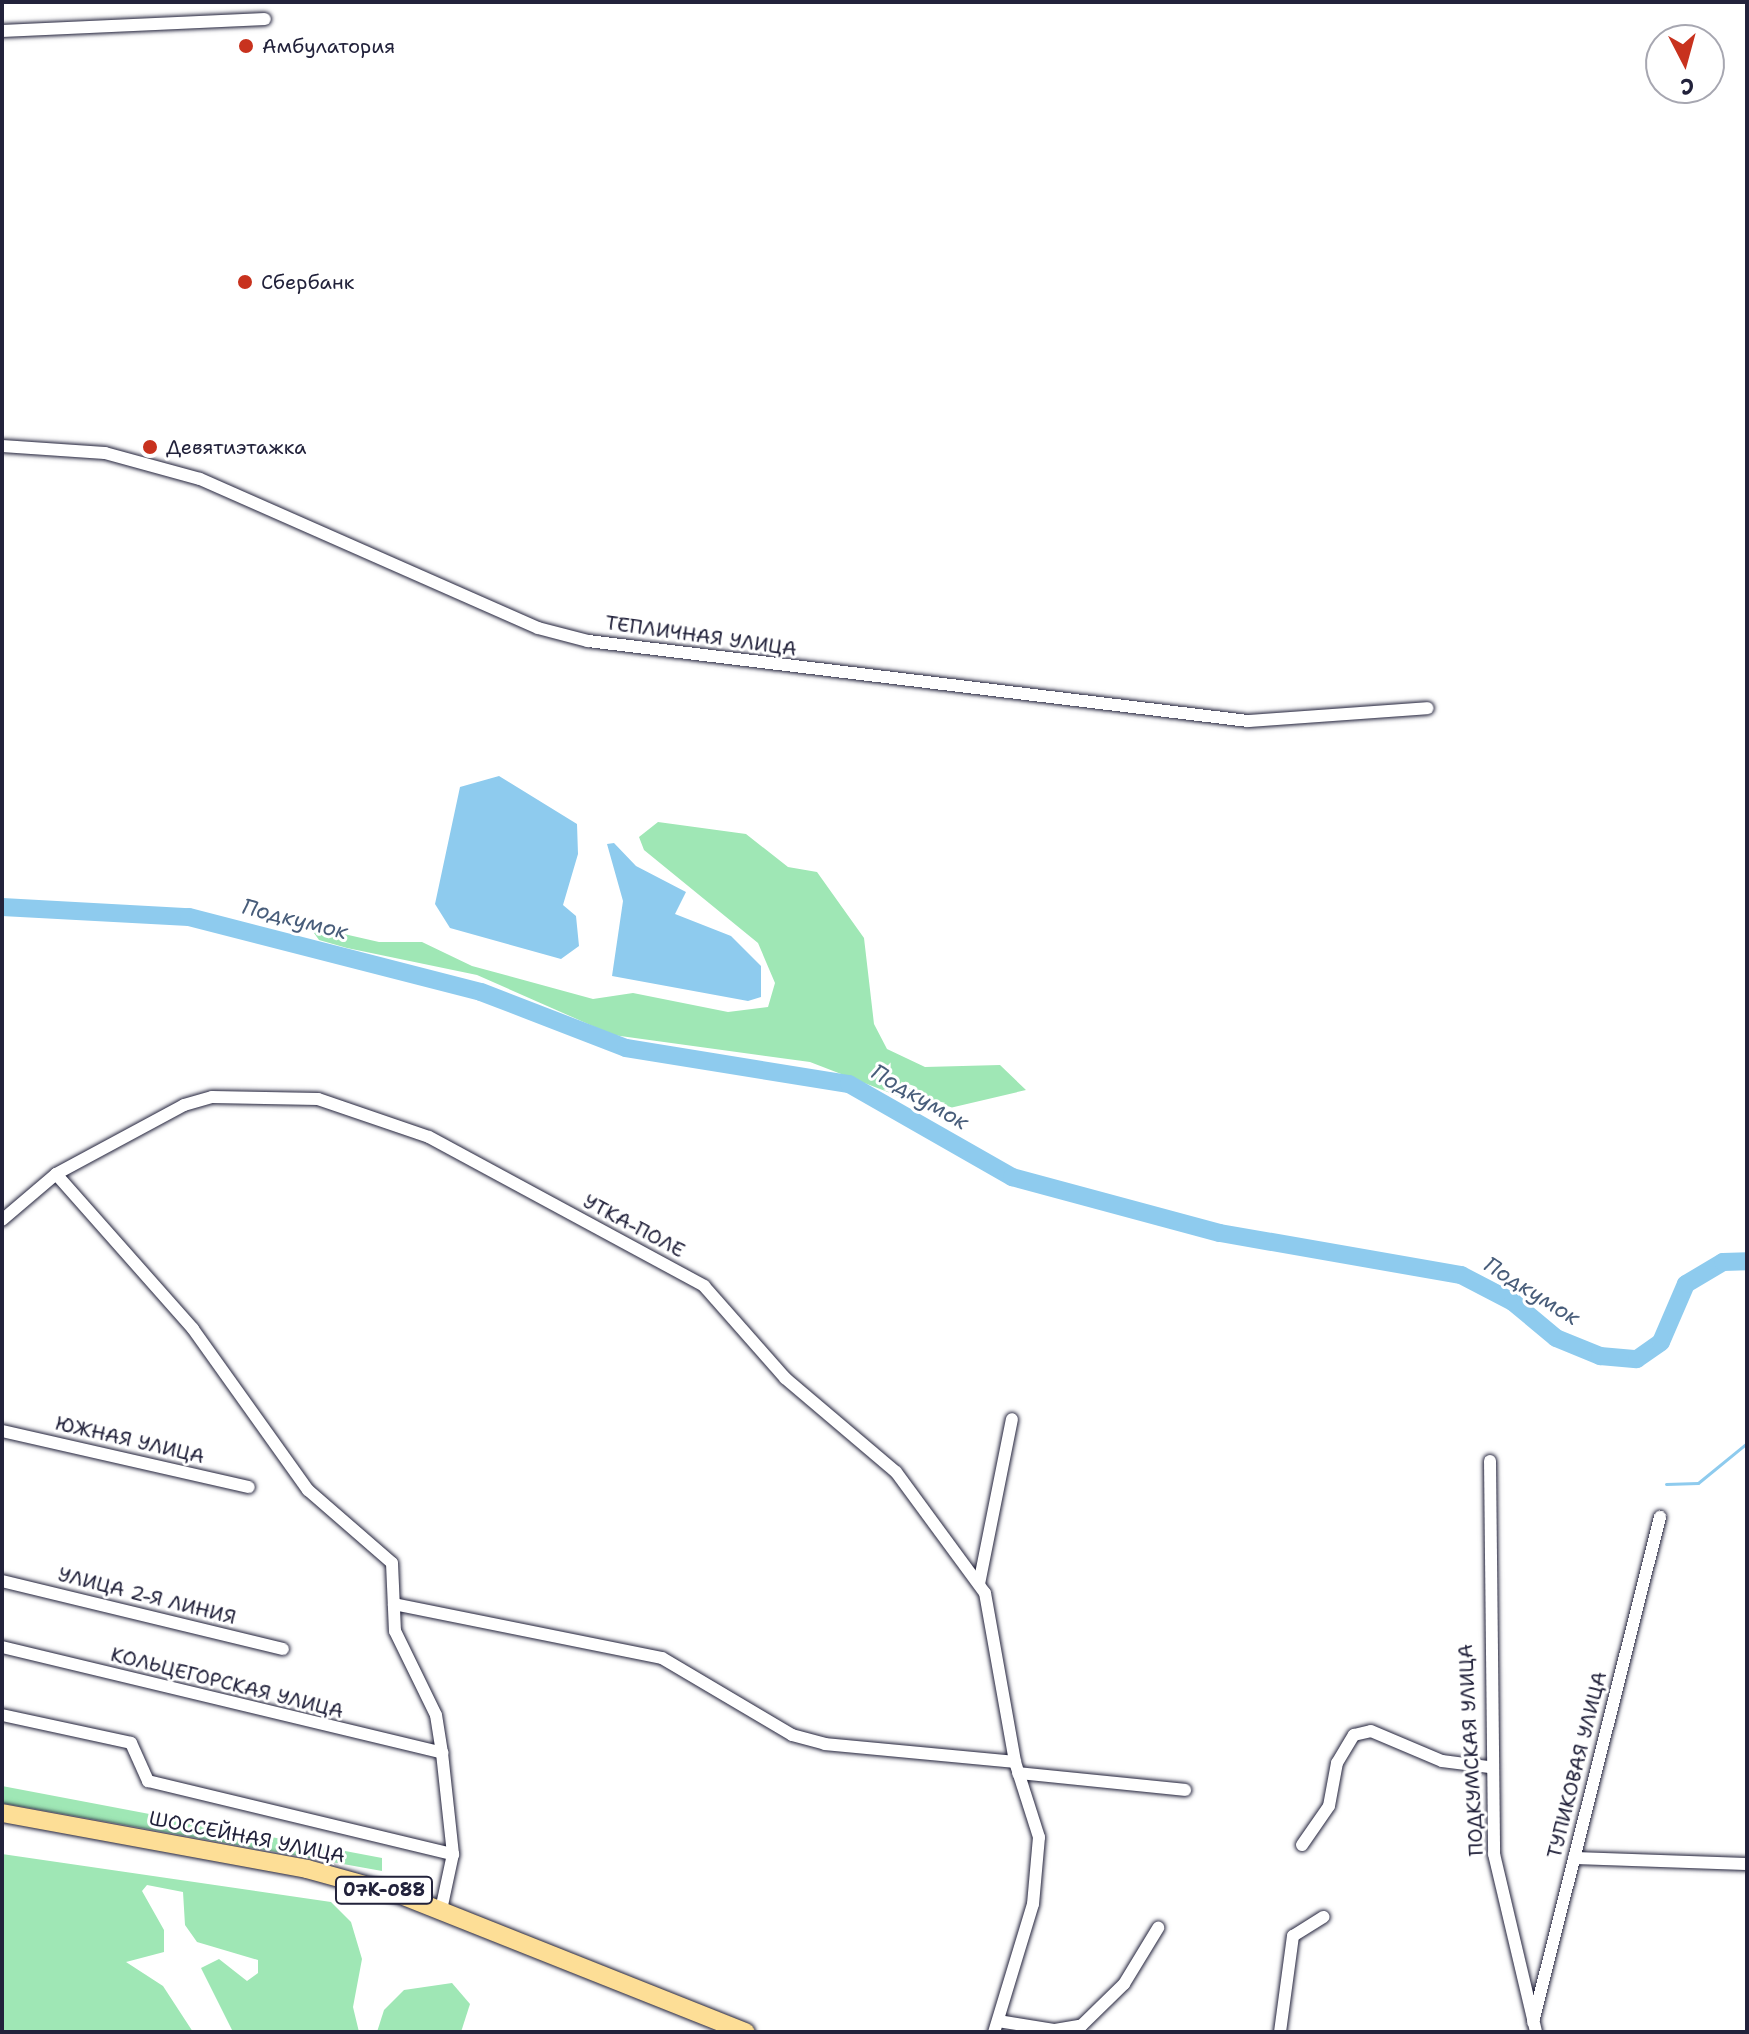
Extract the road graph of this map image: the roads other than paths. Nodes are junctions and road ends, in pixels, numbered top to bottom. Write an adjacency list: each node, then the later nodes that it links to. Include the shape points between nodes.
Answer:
1 (265, 19): 2 (street)
2 (2, 31)
3 (2, 446): 4 (street, ТЕПЛИЧНАЯ УЛИЦА, via 105,453 200,479 524,623 588,641 1248,721)
4 (1428, 708)
5 (56, 1174): 6 (street, УТКА-ПОЛЕ); 13 (street, УТКА-ПОЛЕ, via 212,1097 318,1099 429,1137 704,1286 785,1378 896,1472); 14 (street, via 193,1329 308,1490 383,1549 392,1563)
6 (2, 1220)
7 (1012, 1419): 13 (street)
8 (2, 1431): 10 (street, ЮЖНАЯ УЛИЦА)
9 (1490, 1461): 19 (street, ПОДКУМСКАЯ УЛИЦА)
10 (249, 1487)
11 (1660, 1517): 25 (street, ТУПИКОВАЯ УЛИЦА)
12 (2, 1581): 16 (street, УЛИЦА 2-Я ЛИНИЯ)
13 (979, 1584): 20 (street, УТКА-ПОЛЕ)
14 (394, 1604): 18 (street, via 395,1631 436,1715); 20 (street, via 662,1658 792,1735 825,1744)
15 (2, 1647): 18 (street, КОЛЬЦЕГОРСКАЯ УЛИЦА)
16 (283, 1649)
17 (2, 1715): 24 (street, ШОССЕЙНАЯ УЛИЦА, via 131,1743 148,1781)
18 (442, 1753): 24 (street)
19 (1488, 1767): 23 (street, via 1442,1761 1371,1731 1354,1735 1337,1763 1329,1806); 31 (street, ПОДКУМСКАЯ УЛИЦА, via 1494,1854)
20 (1016, 1768): 21 (street); 30 (street, УТКА-ПОЛЕ, via 1039,1837 1033,1904)
21 (1185, 1790)
22 (2, 1813): 27 (main road, ШОССЕЙНАЯ УЛИЦА / 07К-088, via 307,1869)
23 (1302, 1845)
24 (453, 1854): 27 (street)
25 (1574, 1858): 26 (street); 31 (street, ТУПИКОВАЯ УЛИЦА)
26 (1747, 1864)
27 (441, 1910): 32 (main road, ШОССЕЙНАЯ УЛИЦА / 07К-088)
28 (1324, 1917): 33 (street, via 1293,1936)
29 (1158, 1928): 30 (street, via 1103,2011 1082,2025 1055,2030)
30 (996, 2027)
31 (1534, 2027)
32 (746, 2032)
33 (1280, 2032)

